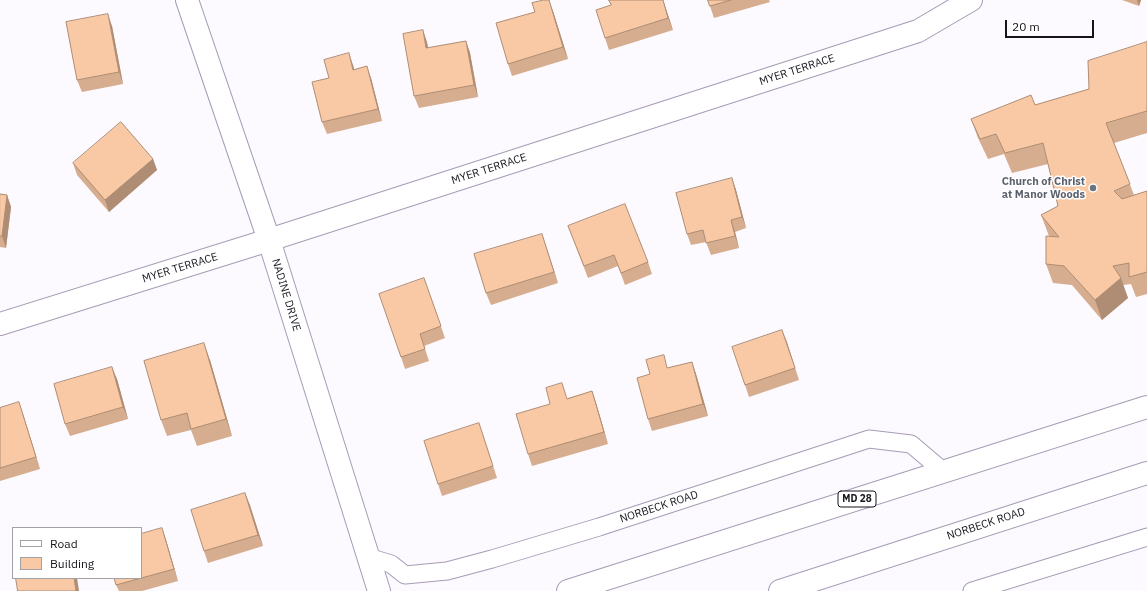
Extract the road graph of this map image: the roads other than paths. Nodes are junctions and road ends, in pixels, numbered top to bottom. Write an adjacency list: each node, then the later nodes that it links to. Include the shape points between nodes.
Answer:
1 (187, 0): 3 (street, NADINE DRIVE)
2 (971, 0): 3 (street, MYER TERRACE, via 918,31)
3 (268, 240): 4 (street, MYER TERRACE); 9 (street, NADINE DRIVE)
4 (0, 324)
5 (1147, 407): 6 (street, MD 28)
6 (943, 471): 9 (lane, NORBECK ROAD, via 912,444 870,439 599,527 447,571 405,575 391,564); 11 (street, MD 28)
7 (1147, 473): 12 (street, NORBECK ROAD)
8 (1147, 537): 13 (lane)
9 (368, 557): 10 (street, NADINE DRIVE)
10 (379, 591)
11 (568, 591)
12 (780, 591)
13 (972, 591)

